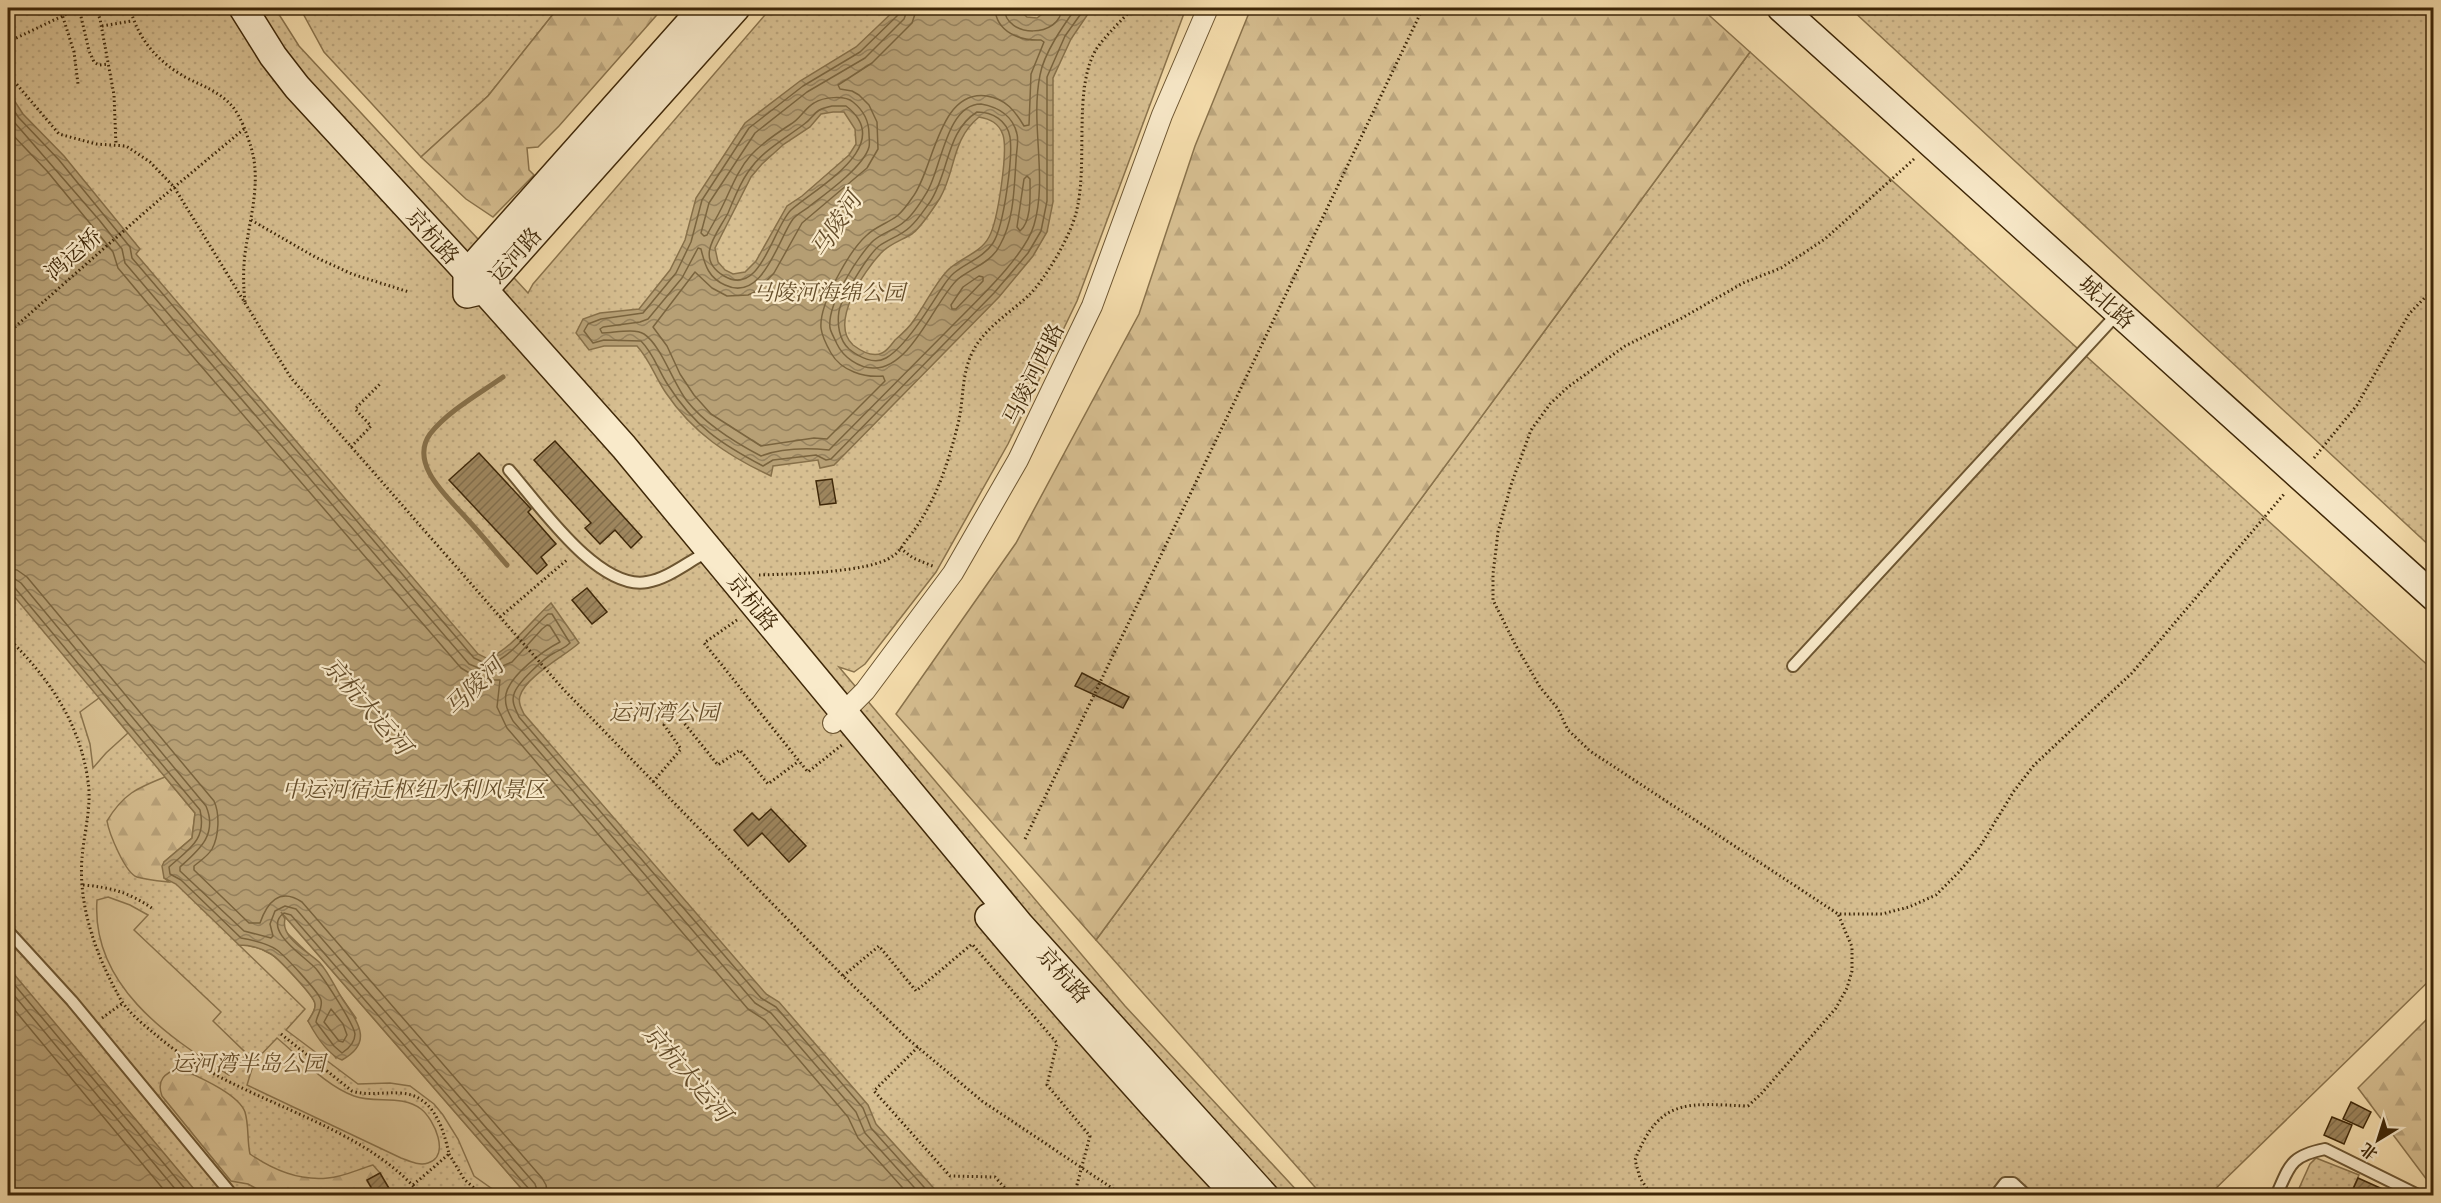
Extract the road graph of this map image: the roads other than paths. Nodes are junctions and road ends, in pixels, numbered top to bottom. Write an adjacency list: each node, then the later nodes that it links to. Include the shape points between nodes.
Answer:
1 (225, 8): 7 (street, 京杭路, via 280,94 315,134)
2 (243, 8): 7 (street, 京杭路, via 297,87)
3 (703, 8): 7 (street, 运河路)
4 (736, 8): 7 (street, 运河路)
5 (1208, 8): 13 (street, 马陵河西路, via 1162,115 1092,306 1018,460 954,573)
6 (1781, 8): 8 (street, 城北路)
7 (473, 285): 10 (street, 京杭路); 13 (street, 京杭路, via 624,447 730,575)
8 (2118, 312): 11 (street, 城北路); 12 (lane)
9 (509, 470): 10 (lane, via 579,550 607,573 630,583 647,582)
10 (700, 556): 13 (street, 京杭路)
11 (2433, 597)
12 (1793, 666)
13 (841, 726): 16 (street, 京杭路, via 943,861 1070,1014); 17 (street, 京杭路)
14 (8, 931): 15 (lane, via 92,1025)
15 (233, 1196)
16 (1237, 1196)
17 (1265, 1196)
18 (1995, 1196): 19 (lane, via 2005,1183 2013,1183)
19 (2027, 1196)
20 (2276, 1196): 21 (lane, via 2296,1158 2325,1149)
21 (2420, 1196)

